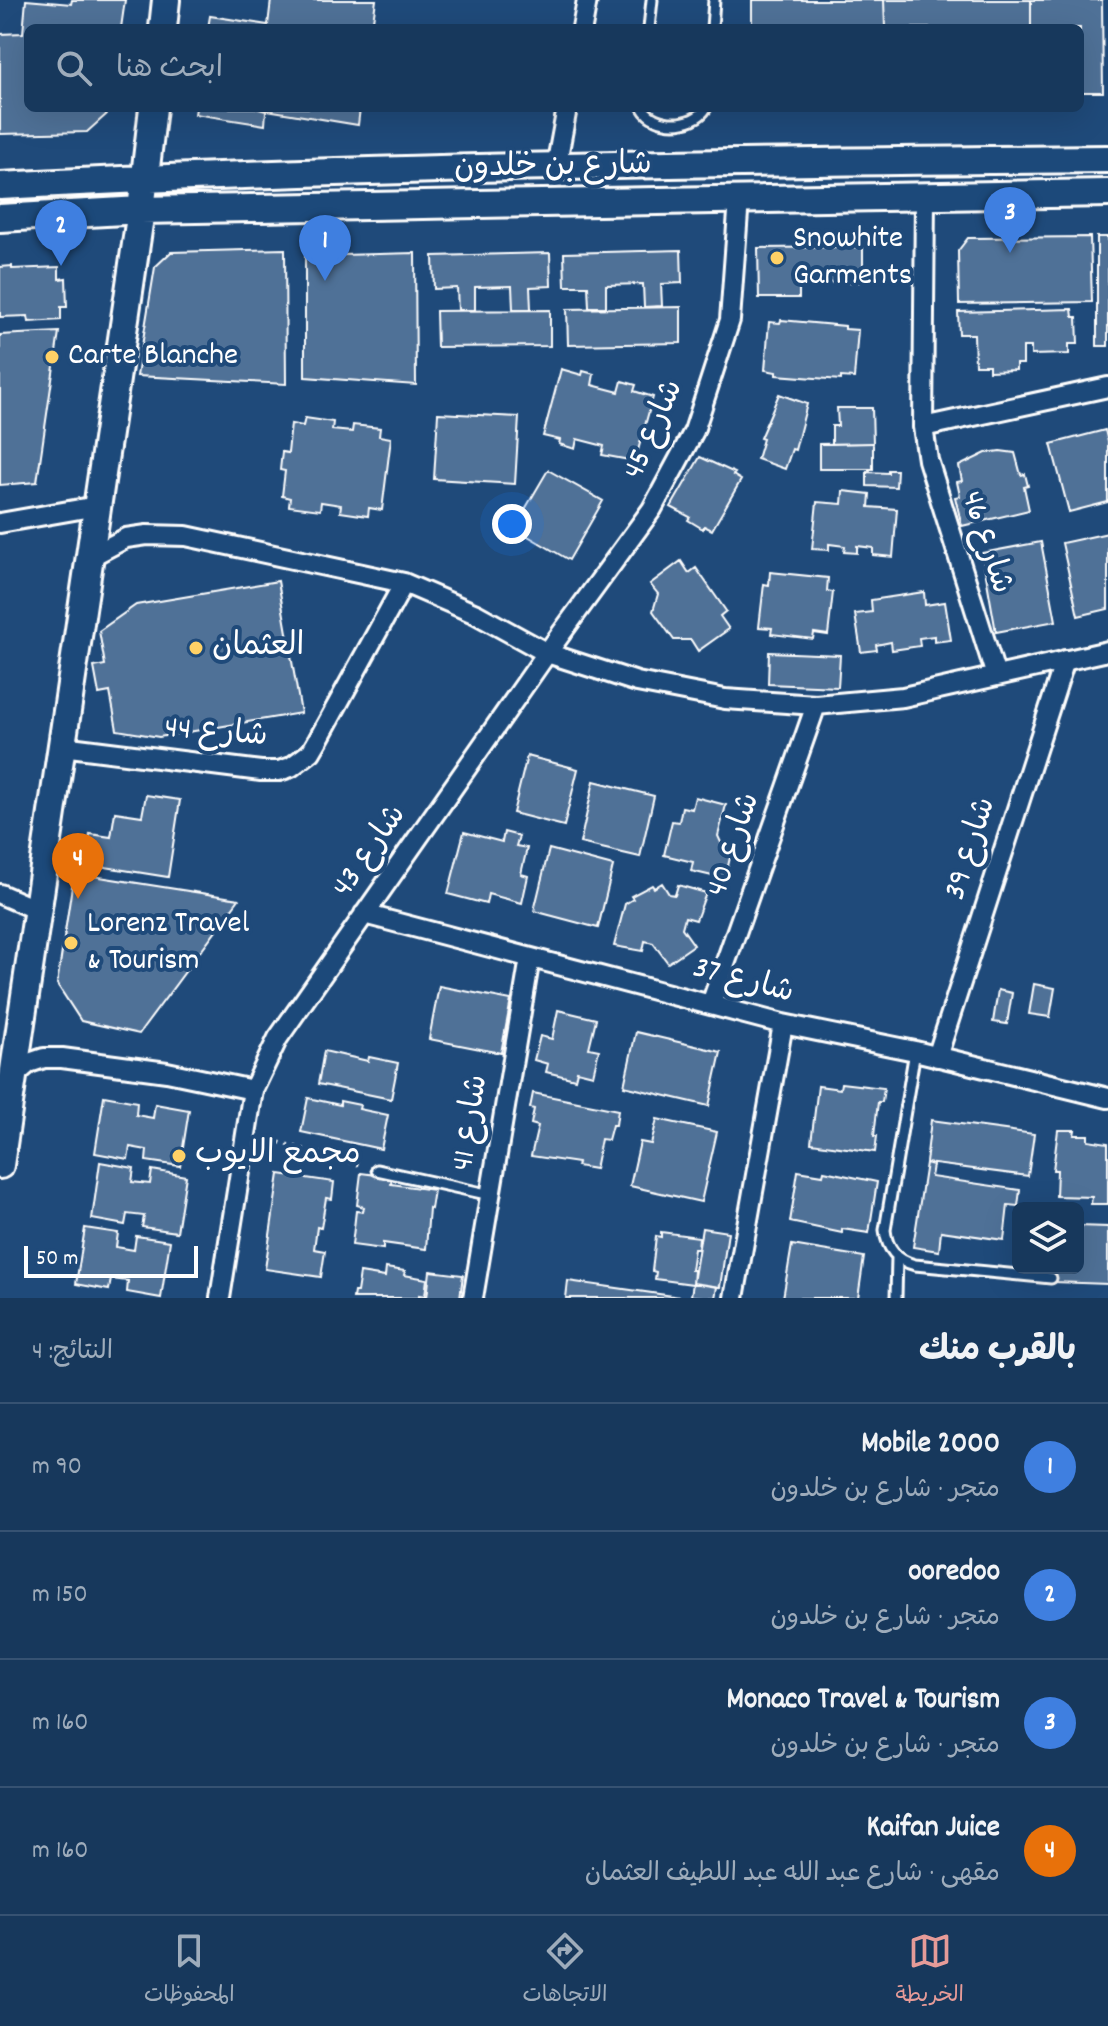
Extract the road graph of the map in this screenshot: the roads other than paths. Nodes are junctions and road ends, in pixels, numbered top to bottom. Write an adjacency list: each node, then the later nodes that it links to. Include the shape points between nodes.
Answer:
1 (166, 0): 5 (street)
2 (587, 0): 6 (street)
3 (652, 0): 7 (lane)
4 (714, 0): 8 (lane)
5 (163, 24)
6 (583, 24)
7 (649, 24)
8 (712, 24)
9 (153, 112): 15 (street)
10 (566, 112): 14 (street)
11 (646, 112): 12 (lane, via 662,122 691,121)
12 (703, 112)
13 (1108, 159): 14 (street, شارع بن خلدون)
14 (556, 167): 15 (street, شارع بن خلدون)
15 (145, 178): 16 (street, شارع بن خلدون); 20 (street)
16 (0, 186)
17 (1108, 193): 18 (street, شارع بن خلدون)
18 (925, 196): 19 (street, شارع بن خلدون); 23 (street, شارع 46)
19 (739, 199): 20 (street, شارع بن خلدون); 29 (street, شارع 45, via 730,320 694,431 652,509)
20 (141, 210): 21 (street, شارع بن خلدون); 24 (street)
21 (0, 218)
22 (1108, 387): 23 (street)
23 (923, 427): 31 (street, شارع 46, via 928,460)
24 (97, 506): 25 (street); 26 (street)
25 (0, 523)
26 (90, 557): 27 (street, via 126,538 186,536); 33 (street)
27 (404, 583): 29 (street); 33 (street, شارع 44, via 311,752 291,767 238,770)
28 (1108, 651): 30 (street)
29 (547, 653): 32 (street, via 637,682 725,699); 36 (street, شارع 43)
30 (1065, 660): 31 (street); 41 (street, شارع 39)
31 (996, 676): 32 (street, via 903,697)
32 (816, 705): 38 (street, شارع 40)
33 (62, 746): 35 (street)
34 (0, 894): 35 (street)
35 (37, 910): 42 (street)
36 (364, 914): 37 (street, شارع 37); 43 (street, شارع 43, via 278,1038)
37 (530, 958): 38 (street, شارع 37); 47 (street, شارع 41)
38 (711, 1004): 39 (street, شارع 37)
39 (783, 1024): 40 (street, شارع 37); 52 (street)
40 (915, 1051): 41 (street, شارع 37); 48 (lane, via 885,1230)
41 (937, 1057): 44 (street, شارع 37)
42 (14, 1076): 43 (street, via 44,1058 167,1072); 45 (street)
43 (253, 1090): 50 (street, شارع 43)
44 (1108, 1098)
45 (0, 1165)
46 (377, 1170): 47 (lane)
47 (491, 1195): 51 (street, شارع 41)
48 (897, 1257): 49 (lane, via 915,1265); 53 (lane)
49 (1051, 1278)
50 (220, 1298)
51 (473, 1298)
52 (734, 1298)
53 (896, 1298)

